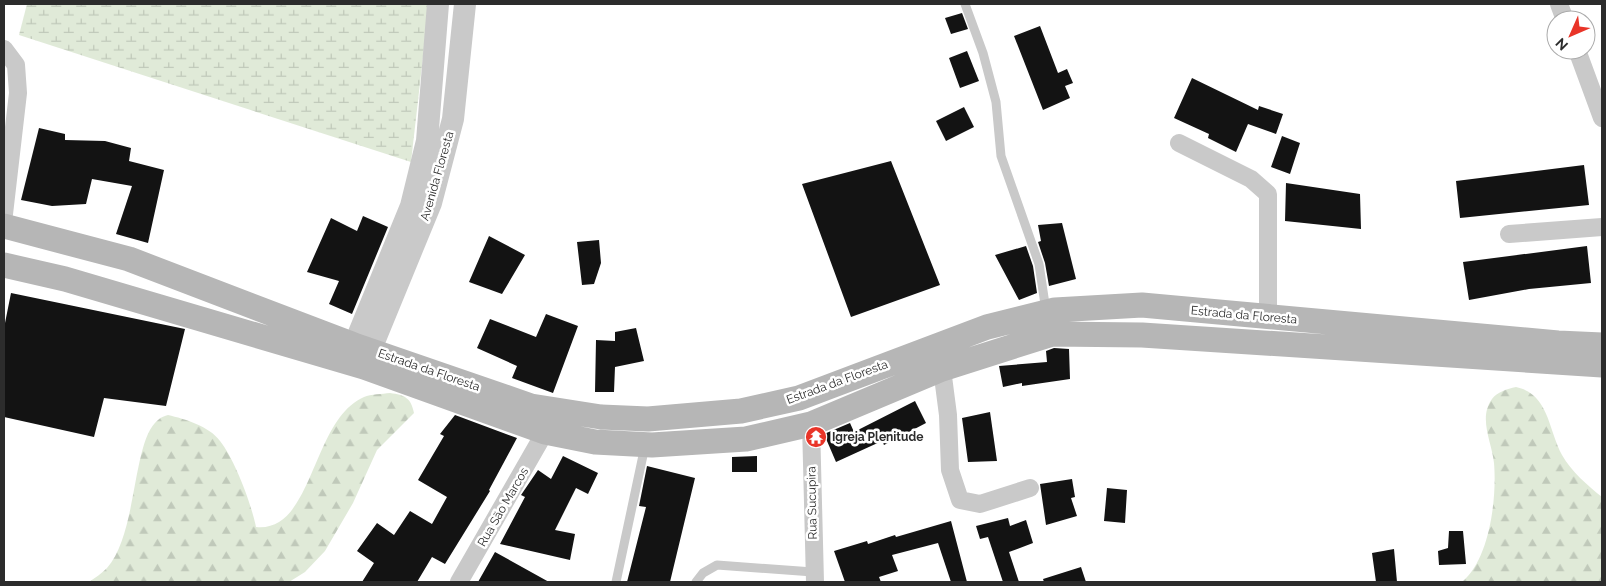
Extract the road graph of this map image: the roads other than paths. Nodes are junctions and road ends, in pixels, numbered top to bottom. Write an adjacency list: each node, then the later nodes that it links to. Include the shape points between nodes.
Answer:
1 (438, 4): 16 (street, Avenida Floresta, via 427,142 412,206)
2 (465, 4): 16 (street, Avenida Floresta, via 453,119 431,203)
3 (965, 4): 13 (lane, via 984,53 996,102 1001,156 1039,264)
4 (4, 49): 8 (street, via 16,65 18,93)
5 (1581, 60): 6 (street)
6 (1602, 118)
7 (1179, 143): 14 (street, via 1251,178 1268,194)
8 (4, 214)
9 (4, 226): 16 (main road, Estrada da Floresta, via 129,259)
10 (1602, 227): 11 (street)
11 (1509, 234)
12 (4, 265): 16 (main road, Estrada da Floresta)
13 (1046, 312): 14 (main road, Estrada da Floresta, via 1142,305); 16 (main road, Estrada da Floresta, via 987,327 799,398 742,411 648,419 600,417 531,406)
14 (1268, 318): 15 (main road, Estrada da Floresta)
15 (1602, 345)
16 (359, 356): 20 (main road, Estrada da Floresta)
17 (1602, 365): 18 (main road, Estrada da Floresta, via 1142,334 1078,333 1052,334)
18 (942, 369): 19 (main road, Estrada da Floresta); 22 (street, via 950,470 960,500 980,504)
19 (811, 424): 21 (main road, Estrada da Floresta, via 746,439); 23 (street, Rua Sucupira)
20 (545, 432): 21 (main road, Estrada da Floresta, via 595,442); 24 (street, Rua São Marcos)
21 (645, 445): 25 (lane)
22 (1030, 488)
23 (814, 577): 26 (lane, via 717,565 703,573)
24 (459, 582)
25 (616, 582)
26 (696, 582)

